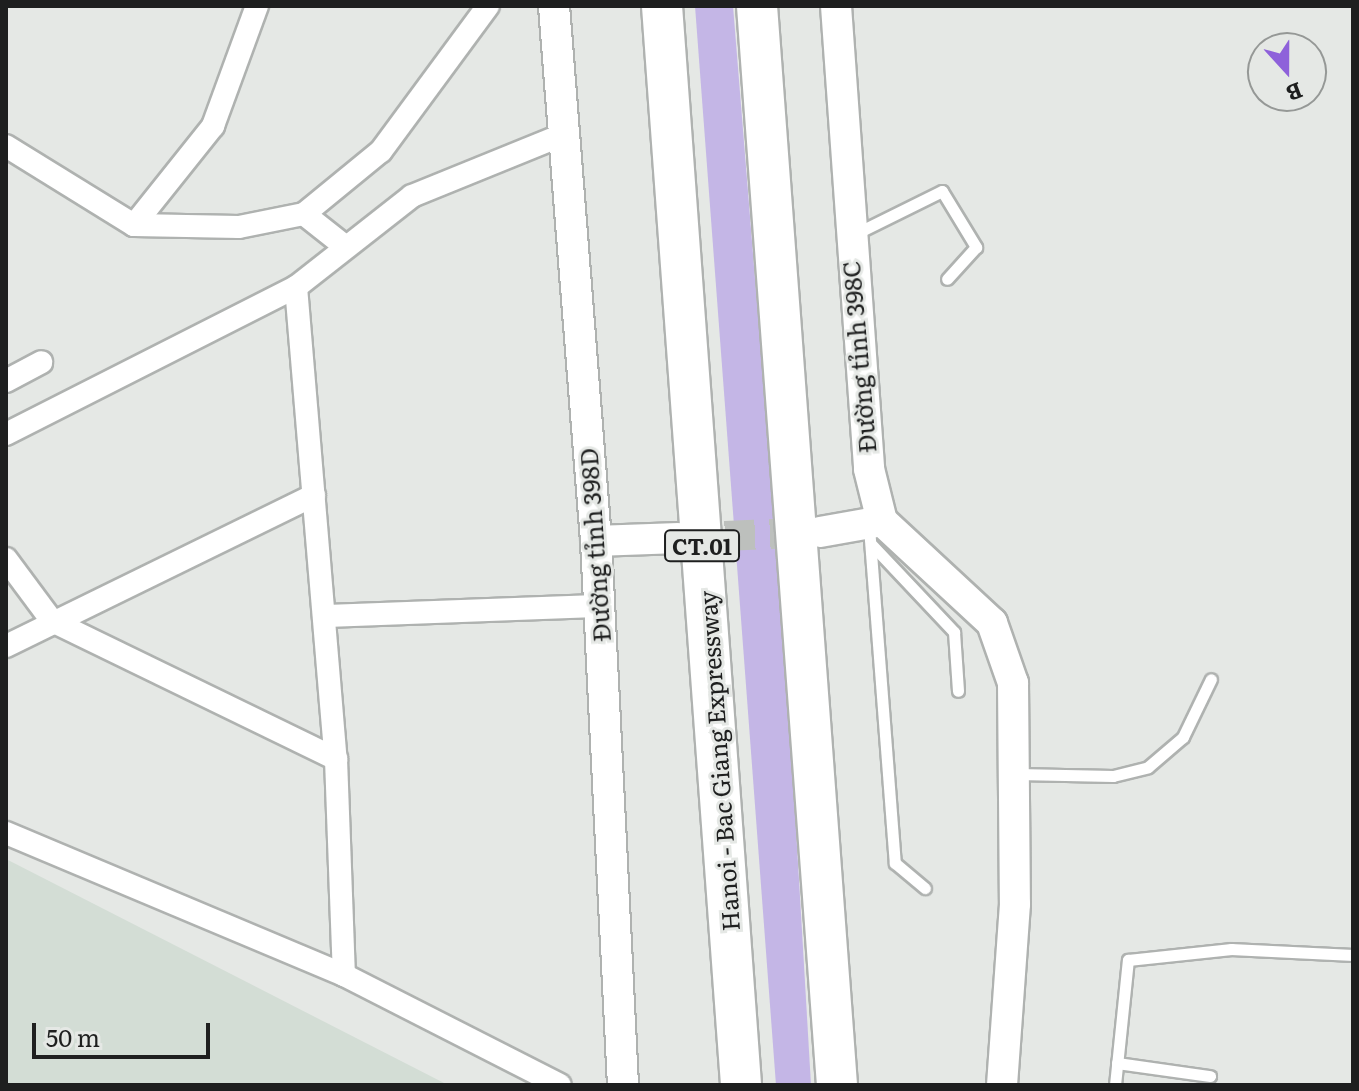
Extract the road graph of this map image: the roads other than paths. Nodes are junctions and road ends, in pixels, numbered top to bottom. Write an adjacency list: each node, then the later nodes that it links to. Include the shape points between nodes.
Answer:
1 (257, 6): 10 (street, via 213,126)
2 (488, 6): 9 (street, via 381,151)
3 (554, 6): 7 (main road, Đường tỉnh 398D)
4 (662, 6): 40 (highway, Hanoi - Bac Giang Expressway / CT.01)
5 (757, 6): 41 (highway)
6 (836, 6): 11 (main road, Đường tỉnh 398C)
7 (560, 136): 12 (street, via 412,196); 22 (main road, Đường tỉnh 398D)
8 (6, 146): 10 (street)
9 (304, 214): 10 (street, via 239,227); 12 (street)
10 (134, 225)
11 (847, 237): 13 (lane, via 942,191 976,247); 19 (main road, Đường tỉnh 398C)
12 (342, 244): 14 (street)
13 (947, 279)
14 (296, 287): 17 (street); 18 (street)
15 (41, 362): 16 (street)
16 (6, 381)
17 (6, 434)
18 (314, 495): 25 (street); 26 (street)
19 (875, 531): 20 (main road); 29 (lane, via 954,632); 31 (main road, via 998,631 1013,683); 33 (lane, via 895,863)
20 (820, 532)
21 (678, 538): 22 (main road)
22 (596, 541): 24 (main road, Đường tỉnh 398D)
23 (6, 559): 26 (street)
24 (599, 606): 25 (street); 39 (main road, Đường tỉnh 398D)
25 (324, 616): 30 (street)
26 (52, 621): 27 (street); 30 (street)
27 (6, 646)
28 (1211, 679): 31 (lane, via 1183,737 1148,767 1113,776)
29 (958, 691)
30 (336, 759): 35 (street)
31 (1017, 774): 42 (main road)
32 (6, 833): 35 (street)
33 (925, 888)
34 (1353, 955): 36 (lane, via 1231,949 1128,960)
35 (344, 975): 38 (street)
36 (1117, 1063): 37 (lane); 43 (lane)
37 (1210, 1076)
38 (560, 1085)
39 (623, 1085)
40 (741, 1085)
41 (837, 1085)
42 (1002, 1085)
43 (1115, 1085)

